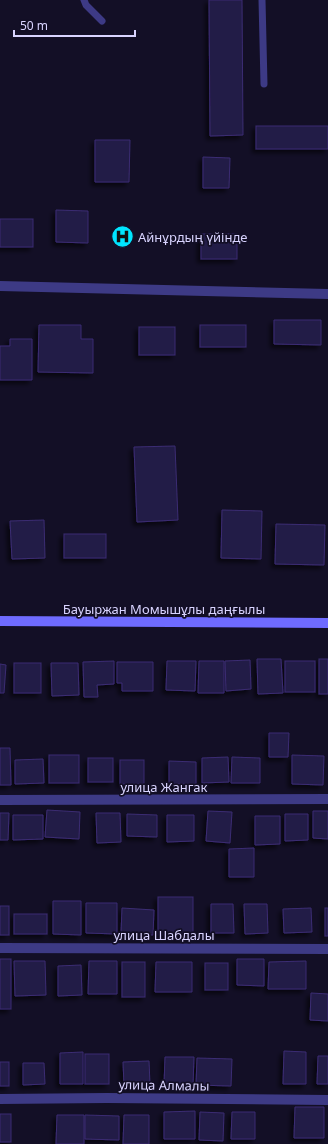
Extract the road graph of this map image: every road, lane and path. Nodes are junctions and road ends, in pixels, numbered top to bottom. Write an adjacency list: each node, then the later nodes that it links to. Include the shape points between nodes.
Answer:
1 (84, 0): 3 (lane)
2 (262, 0): 4 (lane)
3 (102, 21)
4 (264, 84)
5 (0, 286): 6 (street)
6 (328, 294)
7 (0, 621): 8 (main road, Бауыржан Момышұлы даңғылы)
8 (328, 622)
9 (328, 799): 10 (street, улица Жангак)
10 (0, 800)
11 (0, 948): 12 (street, улица Шабдалы)
12 (328, 949)
13 (0, 1099): 14 (street, улица Алмалы)
14 (328, 1100)

